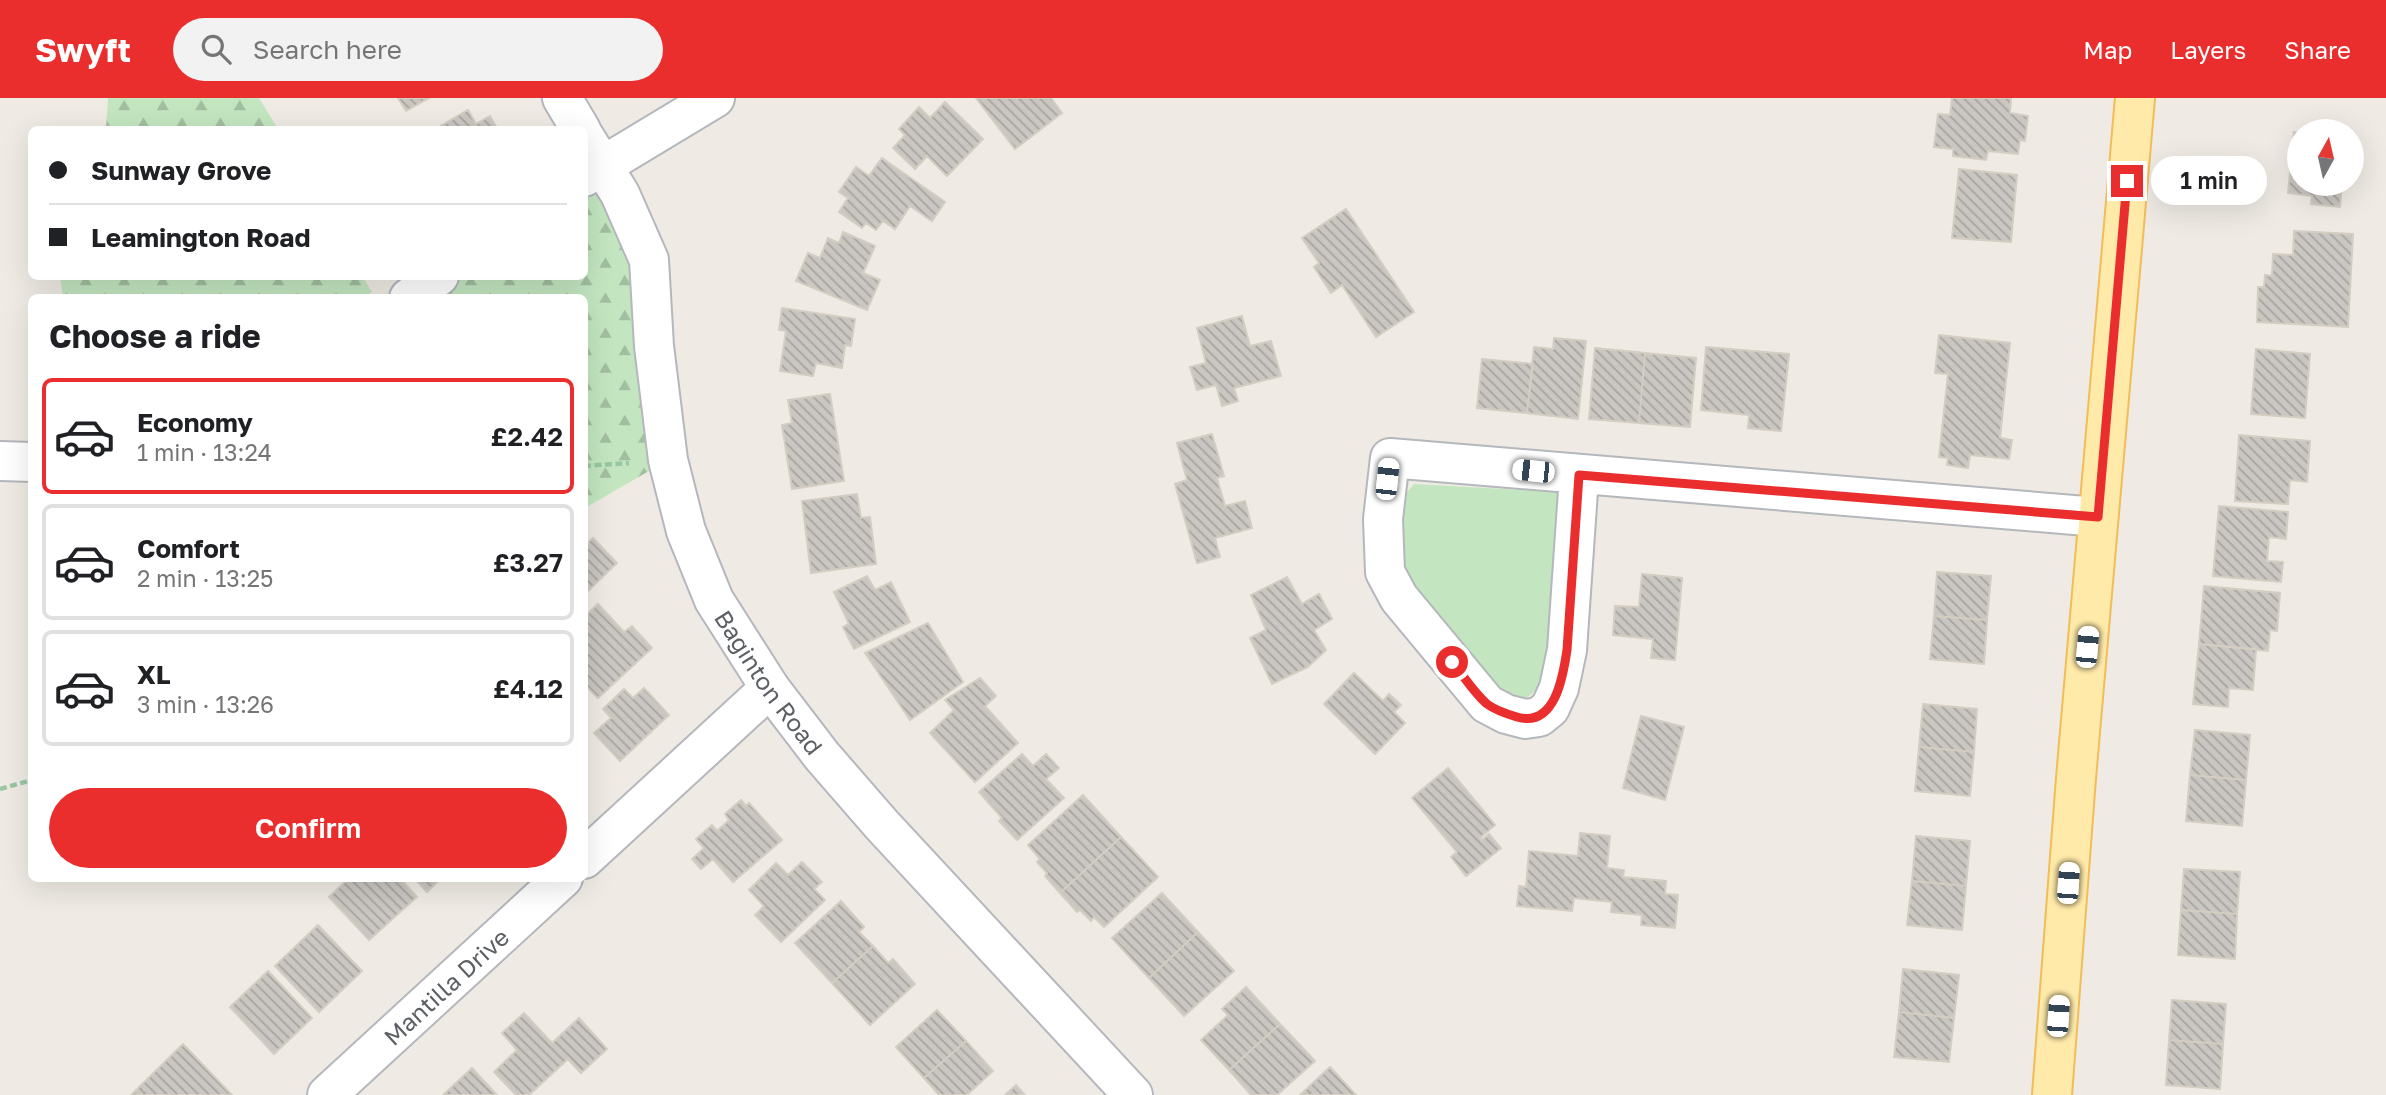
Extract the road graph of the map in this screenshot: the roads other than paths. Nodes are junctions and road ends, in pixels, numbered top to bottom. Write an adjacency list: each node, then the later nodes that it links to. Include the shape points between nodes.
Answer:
1 (562, 98): 4 (street)
2 (715, 98): 5 (street)
3 (2135, 98): 11 (main road)
4 (578, 126)
5 (591, 160): 12 (street, Baginton Road, via 634,222 649,260 659,398 668,460 686,531 714,600)
6 (434, 280): 7 (street)
7 (414, 294)
8 (0, 461): 9 (street)
9 (28, 462)
10 (1579, 475): 10 (street, via 1564,672 1550,708 1539,717 1525,719 1487,704 1399,598 1385,572 1383,519 1390,458); 11 (street)
11 (2098, 517): 17 (main road)
12 (770, 688): 13 (street); 16 (street, Baginton Road, via 882,825)
13 (588, 855)
14 (559, 882): 15 (street, Mantilla Drive)
15 (327, 1095)
16 (1133, 1095)
17 (2052, 1095)

